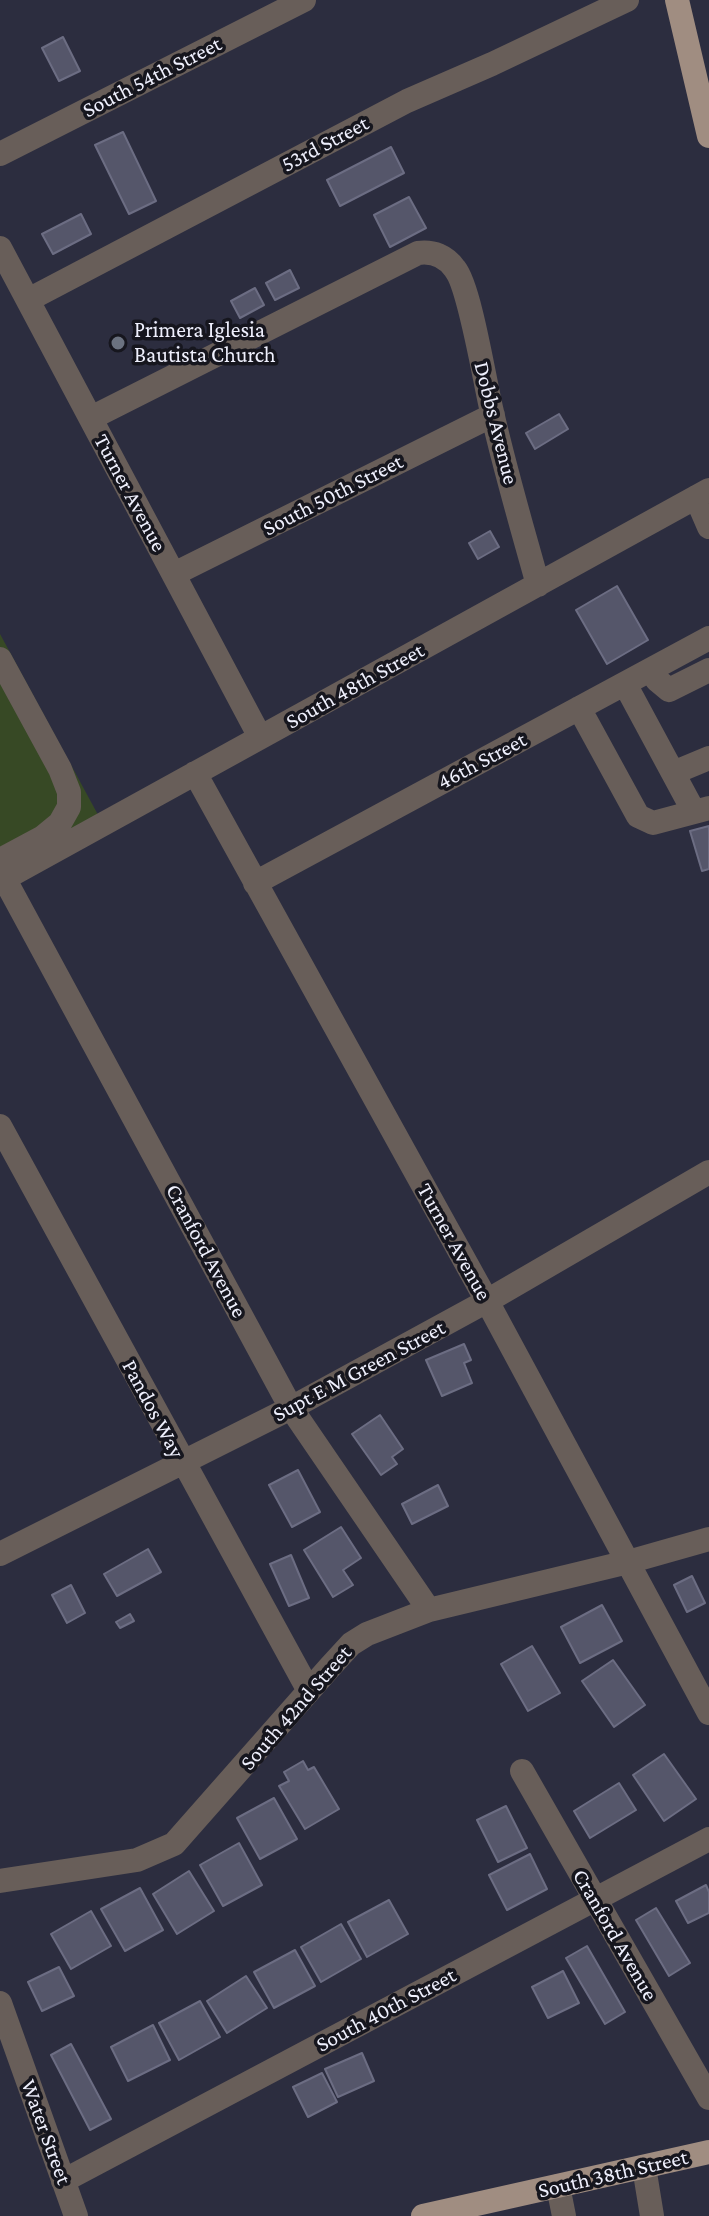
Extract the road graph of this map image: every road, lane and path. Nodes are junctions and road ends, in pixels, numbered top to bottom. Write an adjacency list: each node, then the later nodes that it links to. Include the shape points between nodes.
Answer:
1 (304, 0): 5 (street, South 54th Street)
2 (627, 0): 7 (street, 53rd Street, via 407,101)
3 (677, 0): 4 (main road)
4 (709, 136)
5 (0, 154)
6 (0, 248): 7 (street, Turner Avenue)
7 (28, 300): 9 (street, Turner Avenue)
8 (493, 415): 9 (street, Dobbs Avenue, via 457,270 428,252); 12 (street, South 50th Street); 13 (street, Dobbs Avenue)
9 (91, 418): 12 (street, Turner Avenue)
10 (703, 494): 11 (street); 13 (street, South 48th Street)
11 (709, 527)
12 (174, 574): 20 (street, Turner Avenue)
13 (538, 585): 20 (street, South 48th Street)
14 (709, 638): 16 (street, 46th Street)
15 (0, 659): 24 (street, via 60,769)
16 (652, 669): 17 (street, via 669,690); 18 (street, 46th Street)
17 (709, 670)
18 (625, 684): 19 (street, 46th Street); 23 (street)
19 (579, 708): 25 (street, via 638,816 653,823); 28 (street, 46th Street)
20 (260, 737): 22 (street, South 48th Street)
21 (709, 758): 23 (street)
22 (195, 773): 26 (street, South 48th Street); 28 (street, Turner Avenue)
23 (673, 773): 25 (street)
24 (69, 803): 26 (street); 27 (street, via 53,830)
25 (702, 810)
26 (89, 832): 27 (street, South 48th Street)
27 (1, 873): 32 (street, Cranford Avenue)
28 (255, 883): 31 (street, Turner Avenue)
29 (0, 1126): 33 (street, Pandos Way)
30 (709, 1172): 31 (street, Supt E M Green Street)
31 (487, 1301): 32 (street, Supt E M Green Street); 36 (street, Turner Avenue)
32 (291, 1408): 33 (street, Supt E M Green Street); 37 (street, Cranford Avenue)
33 (183, 1463): 35 (street, Supt E M Green Street); 38 (street, Pandos Way)
34 (709, 1539): 36 (street, South 42nd Street)
35 (0, 1554)
36 (628, 1562): 37 (street, South 42nd Street); 39 (street, Turner Avenue)
37 (429, 1610): 38 (street, South 42nd Street, via 351,1644)
38 (309, 1691): 42 (street, South 42nd Street, via 174,1844 137,1860)
39 (709, 1713)
40 (522, 1771): 43 (street, Cranford Avenue)
41 (709, 1839): 43 (street, South 40th Street)
42 (0, 1881)
43 (595, 1900): 45 (street, Cranford Avenue); 48 (street, South 40th Street)
44 (0, 2003): 48 (street, Water Street)
45 (709, 2098)
46 (709, 2152): 47 (main road, South 38th Street)
47 (644, 2167): 49 (main road, South 38th Street); 54 (street)
48 (63, 2181): 51 (street, Water Street)
49 (558, 2186): 50 (main road, South 38th Street); 53 (street)
50 (448, 2213): 52 (main road, South 38th Street)
51 (76, 2216)
52 (423, 2216)
53 (564, 2216)
54 (652, 2216)

